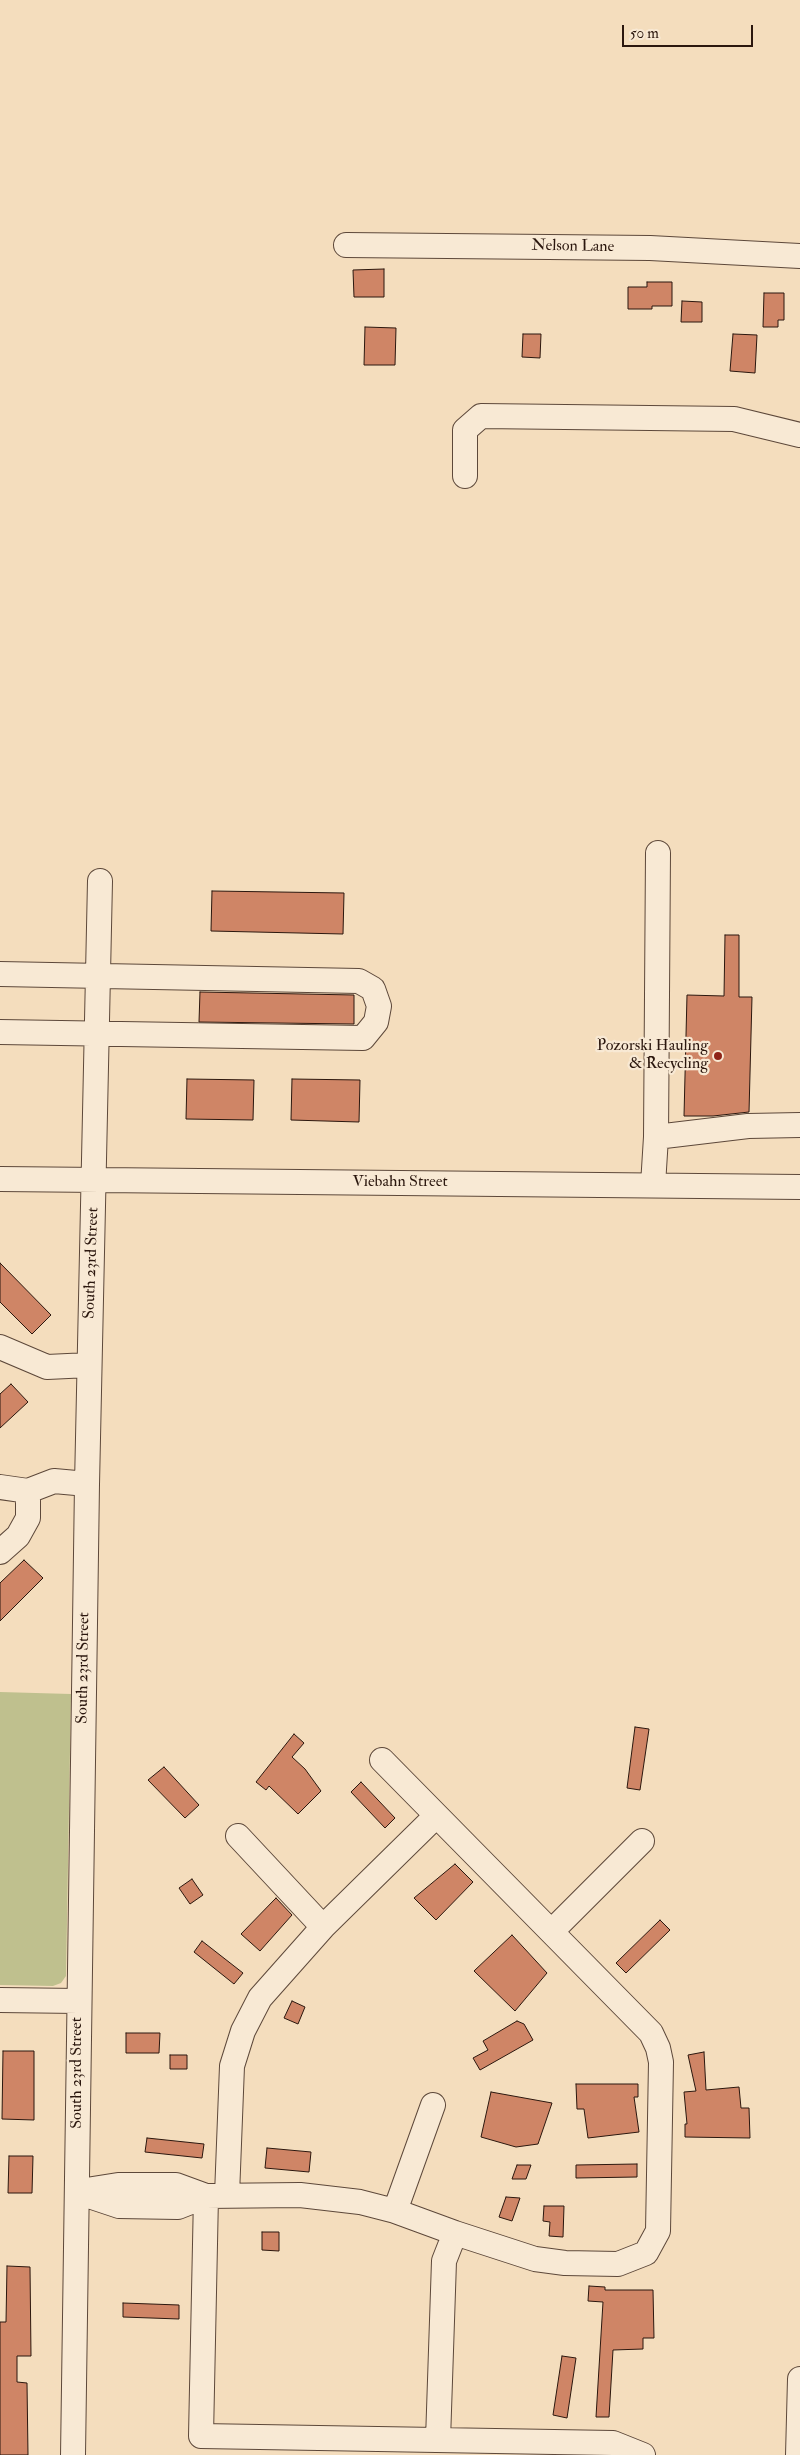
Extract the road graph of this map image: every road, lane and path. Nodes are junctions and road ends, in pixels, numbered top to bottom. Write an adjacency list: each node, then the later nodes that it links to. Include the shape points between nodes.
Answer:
1 (346, 245): 2 (street, Nelson Lane, via 650,248)
2 (800, 256)
3 (800, 435): 4 (street, via 734,418 481,416 465,430)
4 (465, 476)
5 (658, 853): 12 (street)
6 (100, 881): 8 (street, South 23rd Street)
7 (0, 974): 8 (street)
8 (98, 976): 10 (street, South 23rd Street); 10 (street, via 359,981 373,989 380,1006 376,1022 363,1038)
9 (0, 1032): 10 (street)
10 (98, 1032): 14 (street, South 23rd Street)
11 (800, 1125): 12 (street, via 748,1126)
12 (656, 1137): 15 (street)
13 (0, 1179): 14 (street, Viebahn Street)
14 (95, 1181): 15 (street, Viebahn Street); 18 (street, South 23rd Street)
15 (653, 1185): 16 (street, Viebahn Street)
16 (800, 1187)
17 (0, 1346): 18 (street, via 47,1367)
18 (89, 1365): 19 (street, South 23rd Street)
19 (87, 1484): 21 (street, via 54,1481); 30 (street, South 23rd Street)
20 (0, 1487): 21 (street)
21 (28, 1491): 22 (street, via 28,1518 18,1536)
22 (0, 1552)
23 (382, 1760): 24 (street)
24 (436, 1816): 27 (street); 28 (street)
25 (238, 1836): 27 (street)
26 (642, 1841): 28 (street)
27 (323, 1927): 33 (street, via 260,1998 243,2031 232,2066)
28 (552, 1931): 35 (street, via 651,2033 658,2048 661,2062 658,2231 646,2253 618,2264 535,2259)
29 (0, 2000): 30 (street)
30 (78, 2000): 32 (street, South 23rd Street)
31 (433, 2104): 34 (street)
32 (77, 2192): 33 (street, via 119,2206 178,2207); 39 (street, South 23rd Street)
33 (216, 2195): 34 (street, via 300,2195 360,2202); 38 (street, via 201,2436)
34 (394, 2211): 35 (street)
35 (455, 2234): 37 (street, via 444,2261)
36 (800, 2379): 41 (street)
37 (438, 2440): 38 (street); 40 (street, via 612,2443)
38 (293, 2447)
39 (73, 2455)
40 (643, 2455)
41 (798, 2455)

